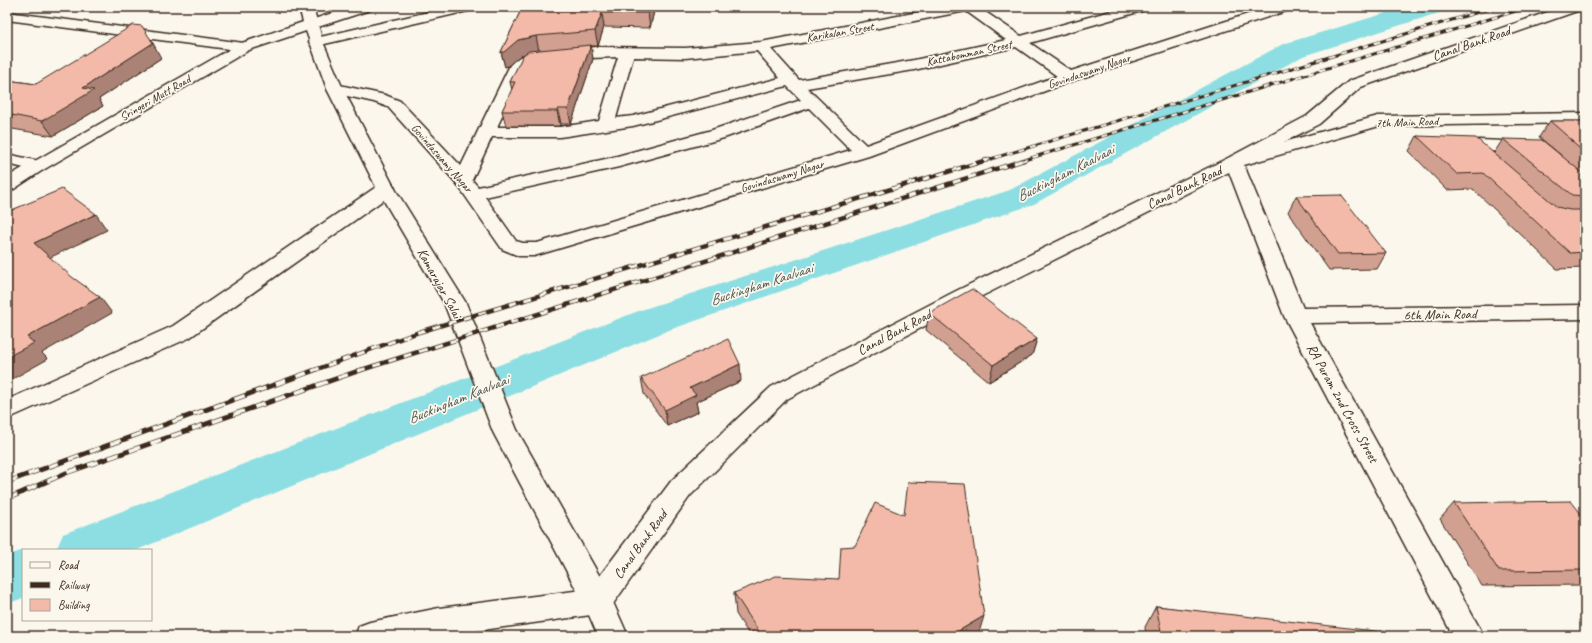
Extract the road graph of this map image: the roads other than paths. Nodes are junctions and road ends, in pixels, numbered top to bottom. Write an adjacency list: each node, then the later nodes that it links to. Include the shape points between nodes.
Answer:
1 (306, 7): 9 (street, Kamarajar Salai)
2 (365, 7): 9 (street, Sringeri Mutt Road)
3 (468, 7): 10 (street)
4 (967, 7): 11 (street); 12 (street, Karikalan Street)
5 (1140, 7): 11 (street, Kattabomman Street)
6 (1284, 7): 15 (street, Govindaswamy Nagar)
7 (1575, 7): 27 (street, Canal Bank Road, via 1355,84 1313,120)
8 (7, 16): 13 (street)
9 (310, 25): 10 (street, Kamarajar Salai); 13 (street, Sringeri Mutt Road)
10 (316, 42): 17 (street, Kamarajar Salai)
11 (1018, 42): 15 (street); 16 (street, Kattabomman Street, via 914,65)
12 (761, 46): 14 (street, Karikalan Street, via 686,53); 16 (street)
13 (244, 47): 28 (street, Sringeri Mutt Road)
14 (627, 52): 21 (street); 22 (street, Karikalan Street, via 597,52 527,59 518,65)
15 (1069, 78): 24 (street, Govindaswamy Nagar)
16 (793, 82): 18 (street); 21 (street, Kattabomman Street, via 633,122)
17 (335, 89): 31 (street, Govindaswamy Nagar, via 379,98 394,104); 32 (street, Kamarajar Salai)
18 (812, 101): 24 (street); 31 (street, via 718,134 613,163)
19 (1585, 118): 20 (street, 7th Main Road)
20 (1469, 120): 23 (street); 27 (street, 7th Main Road, via 1378,121)
21 (606, 125): 22 (street, Kattabomman Street, via 560,132)
22 (486, 132): 31 (street, Karikalan Street)
23 (1501, 145): 25 (street, via 1526,146 1535,148); 29 (street, via 1479,145 1473,148)
24 (863, 152): 31 (street, Govindaswamy Nagar, via 538,249 527,250 516,250 509,245)
25 (1540, 153)
26 (7, 159): 28 (street)
27 (1234, 162): 34 (street, RA Puram 2nd Cross Street); 36 (street, Canal Bank Road, via 962,297 779,393 681,488)
28 (37, 166): 30 (street, Sringeri Mutt Road)
29 (1500, 173)
30 (7, 185)
31 (468, 187)
32 (386, 189): 35 (street, via 181,332); 36 (street, Kamarajar Salai, via 455,302 505,432)
33 (1585, 312): 34 (street, 6th Main Road)
34 (1295, 316): 39 (street, RA Puram 2nd Cross Street)
35 (7, 410)
36 (598, 601): 37 (street, via 439,622); 38 (street, Kamarajar Salai)
37 (370, 636)
38 (614, 636)
39 (1469, 636)

